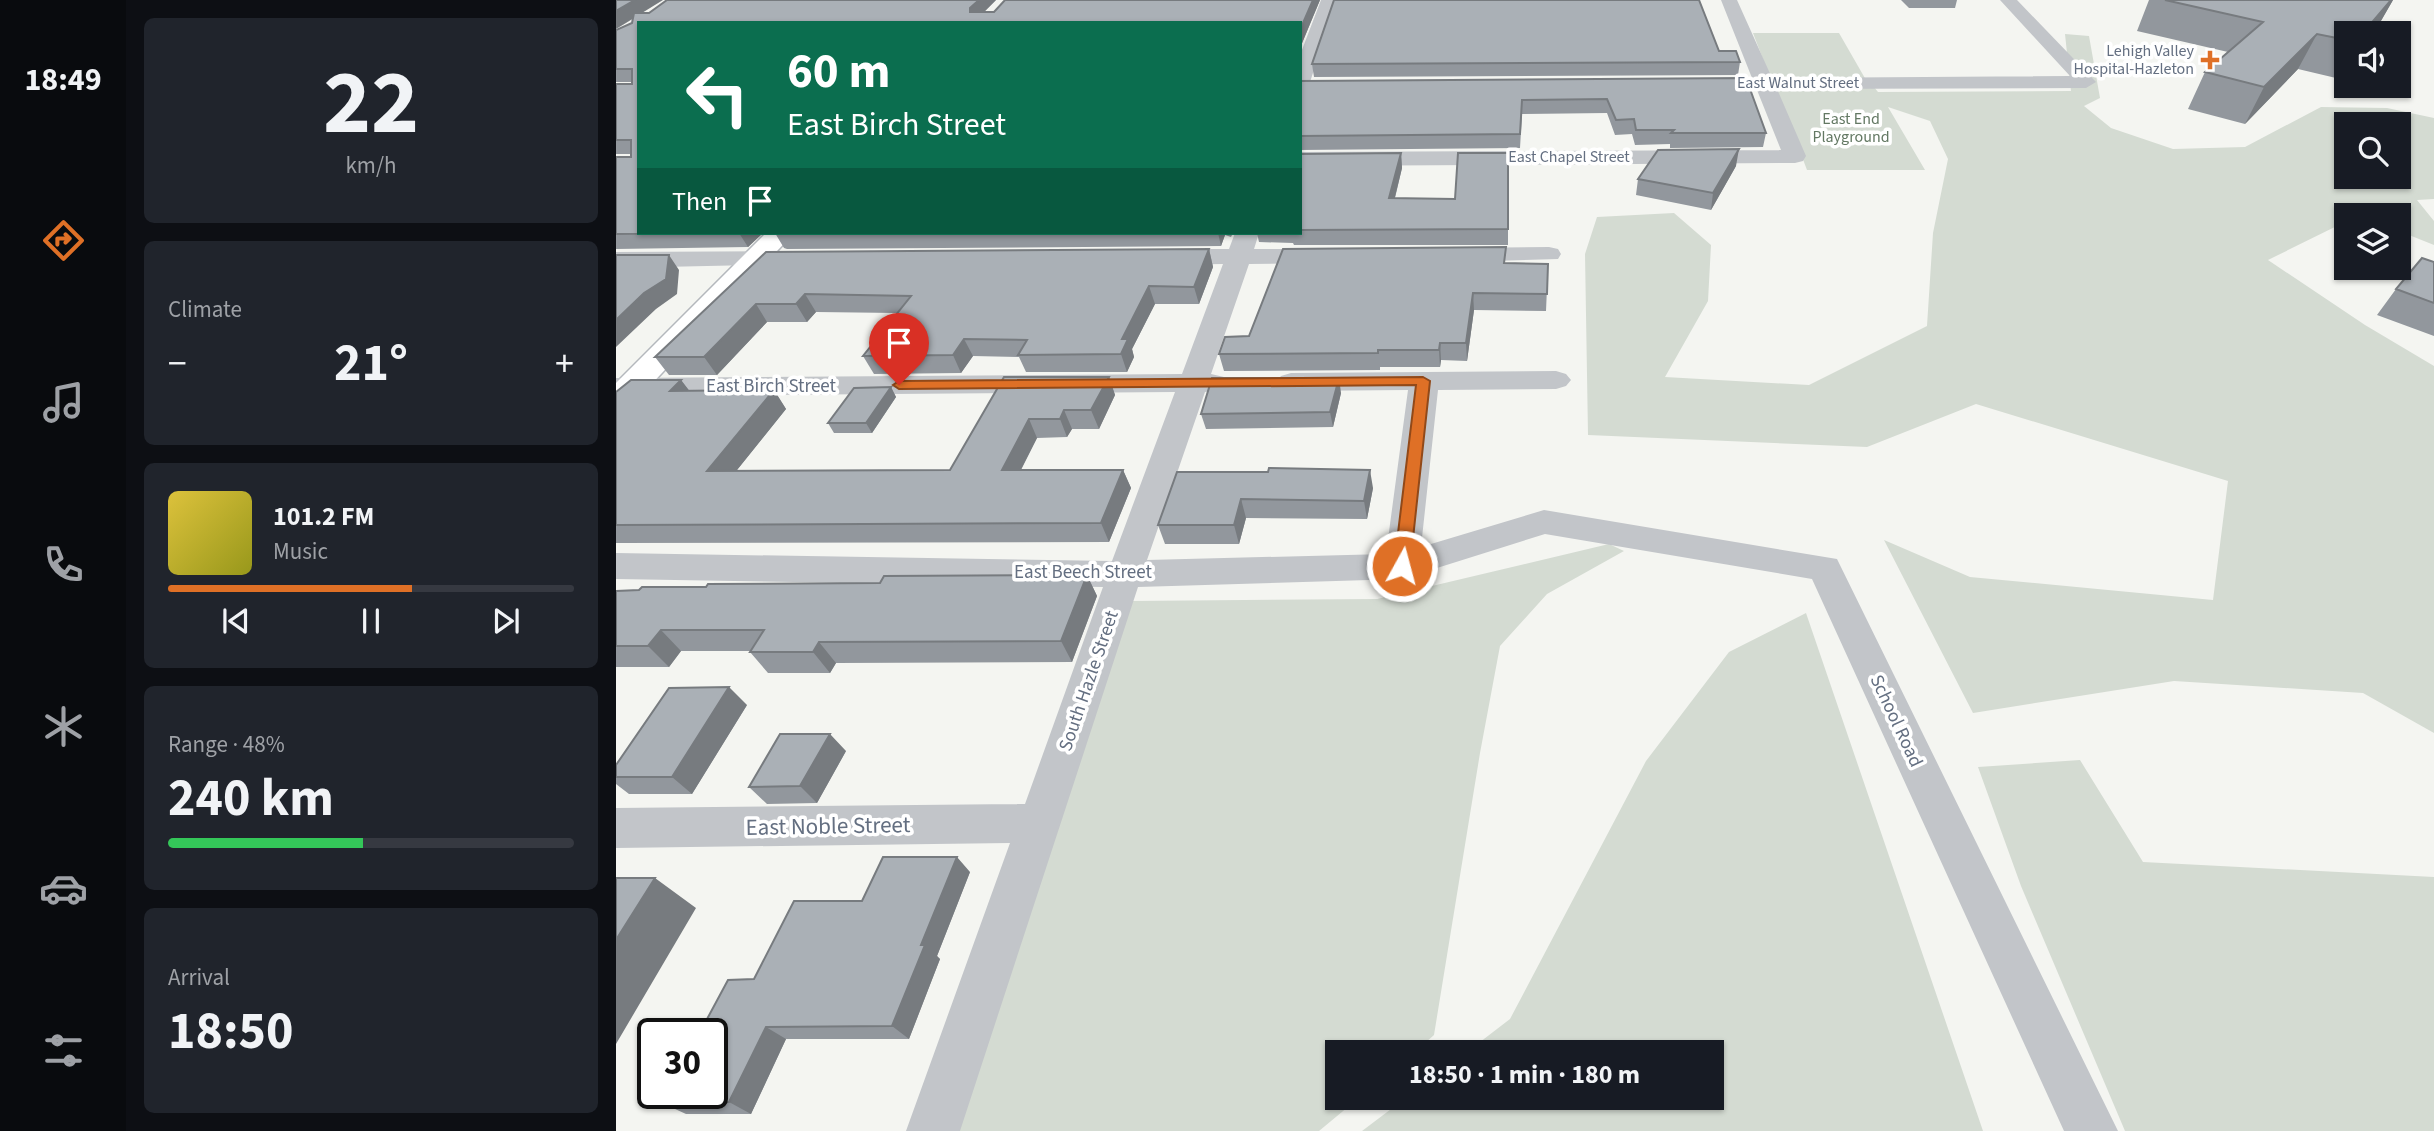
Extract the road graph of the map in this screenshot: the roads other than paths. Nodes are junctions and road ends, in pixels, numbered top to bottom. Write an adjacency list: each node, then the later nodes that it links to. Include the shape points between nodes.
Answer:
1 (1329, 0): 6 (street)
2 (1729, 0): 5 (street)
3 (2008, 0): 5 (street, East Walnut Street, via 2087,82)
4 (1682, 84): 5 (street, East Walnut Street)
5 (1764, 84): 7 (street, East Chapel Street, via 1795,156)
6 (1305, 85)
7 (1302, 159)
8 (779, 235): 14 (main road)
9 (1243, 244): 12 (street); 13 (street); 19 (street, South Hazle Street)
10 (1549, 254): 11 (street)
11 (1442, 255)
12 (1347, 256)
13 (1143, 257)
14 (755, 259): 15 (street); 16 (street); 20 (main road)
15 (811, 259)
16 (616, 260)
17 (1556, 380): 18 (street, East Birch Street)
18 (1423, 381): 19 (street, East Birch Street); 23 (street)
19 (1195, 383): 20 (street, East Birch Street); 24 (street, South Hazle Street)
20 (621, 392)
21 (1544, 522): 23 (street, East Beech Street); 28 (street, School Road, via 1825,568)
22 (616, 566): 24 (street, East Beech Street)
23 (1402, 566): 24 (street, East Beech Street)
24 (1125, 574): 25 (street, South Hazle Street)
25 (1041, 823): 26 (street, East Noble Street); 27 (street, South Hazle Street)
26 (616, 828)
27 (933, 1131)
28 (2091, 1131)

